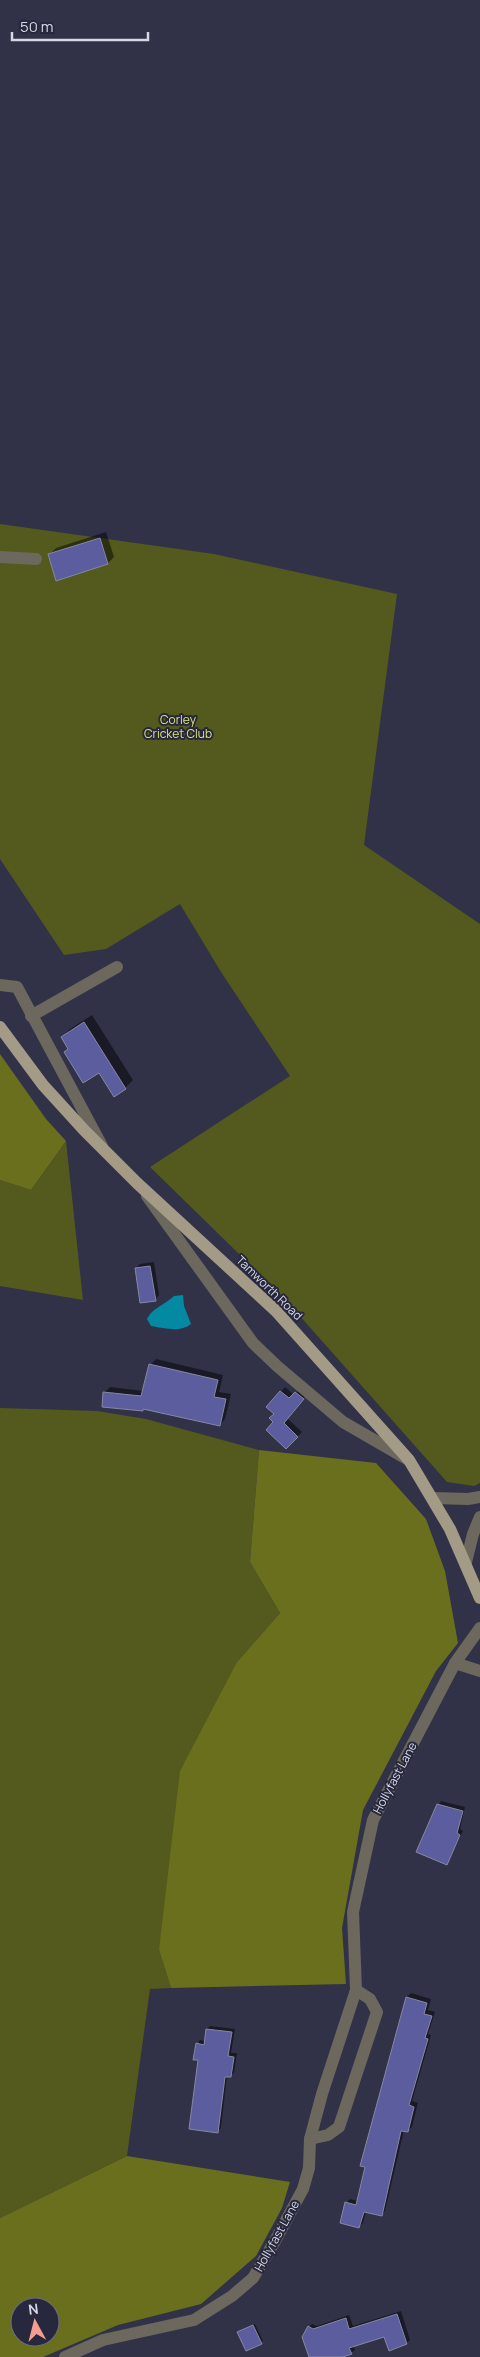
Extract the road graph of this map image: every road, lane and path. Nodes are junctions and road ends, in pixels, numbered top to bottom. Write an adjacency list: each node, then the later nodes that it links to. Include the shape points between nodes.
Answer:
1 (0, 557): 2 (street)
2 (36, 559)
3 (117, 967): 5 (street)
4 (0, 986): 5 (street, via 17,987)
5 (31, 1016): 7 (street)
6 (0, 1027): 7 (main road, Tamworth Road, via 43,1085)
7 (104, 1150): 8 (main road, Tamworth Road)
8 (137, 1183): 9 (main road, Tamworth Road, via 276,1311); 9 (street, via 253,1343 343,1422)
9 (409, 1460): 11 (main road, Tamworth Road)
10 (480, 1497): 11 (street)
11 (433, 1498): 13 (main road, Tamworth Road)
12 (480, 1518): 13 (street)
13 (466, 1562): 14 (main road, Tamworth Road)
14 (480, 1598)
15 (480, 1628): 16 (street, Hollyfast Lane)
16 (455, 1663): 17 (street); 18 (street, Hollyfast Lane, via 373,1820 353,1912)
17 (480, 1671)
18 (356, 1990): 19 (street, Hollyfast Lane); 19 (street, via 370,1999 377,2012 339,2127 328,2136)
19 (310, 2139): 20 (street, Hollyfast Lane, via 304,2189 257,2271 246,2284 194,2320 102,2340)
20 (65, 2357)

